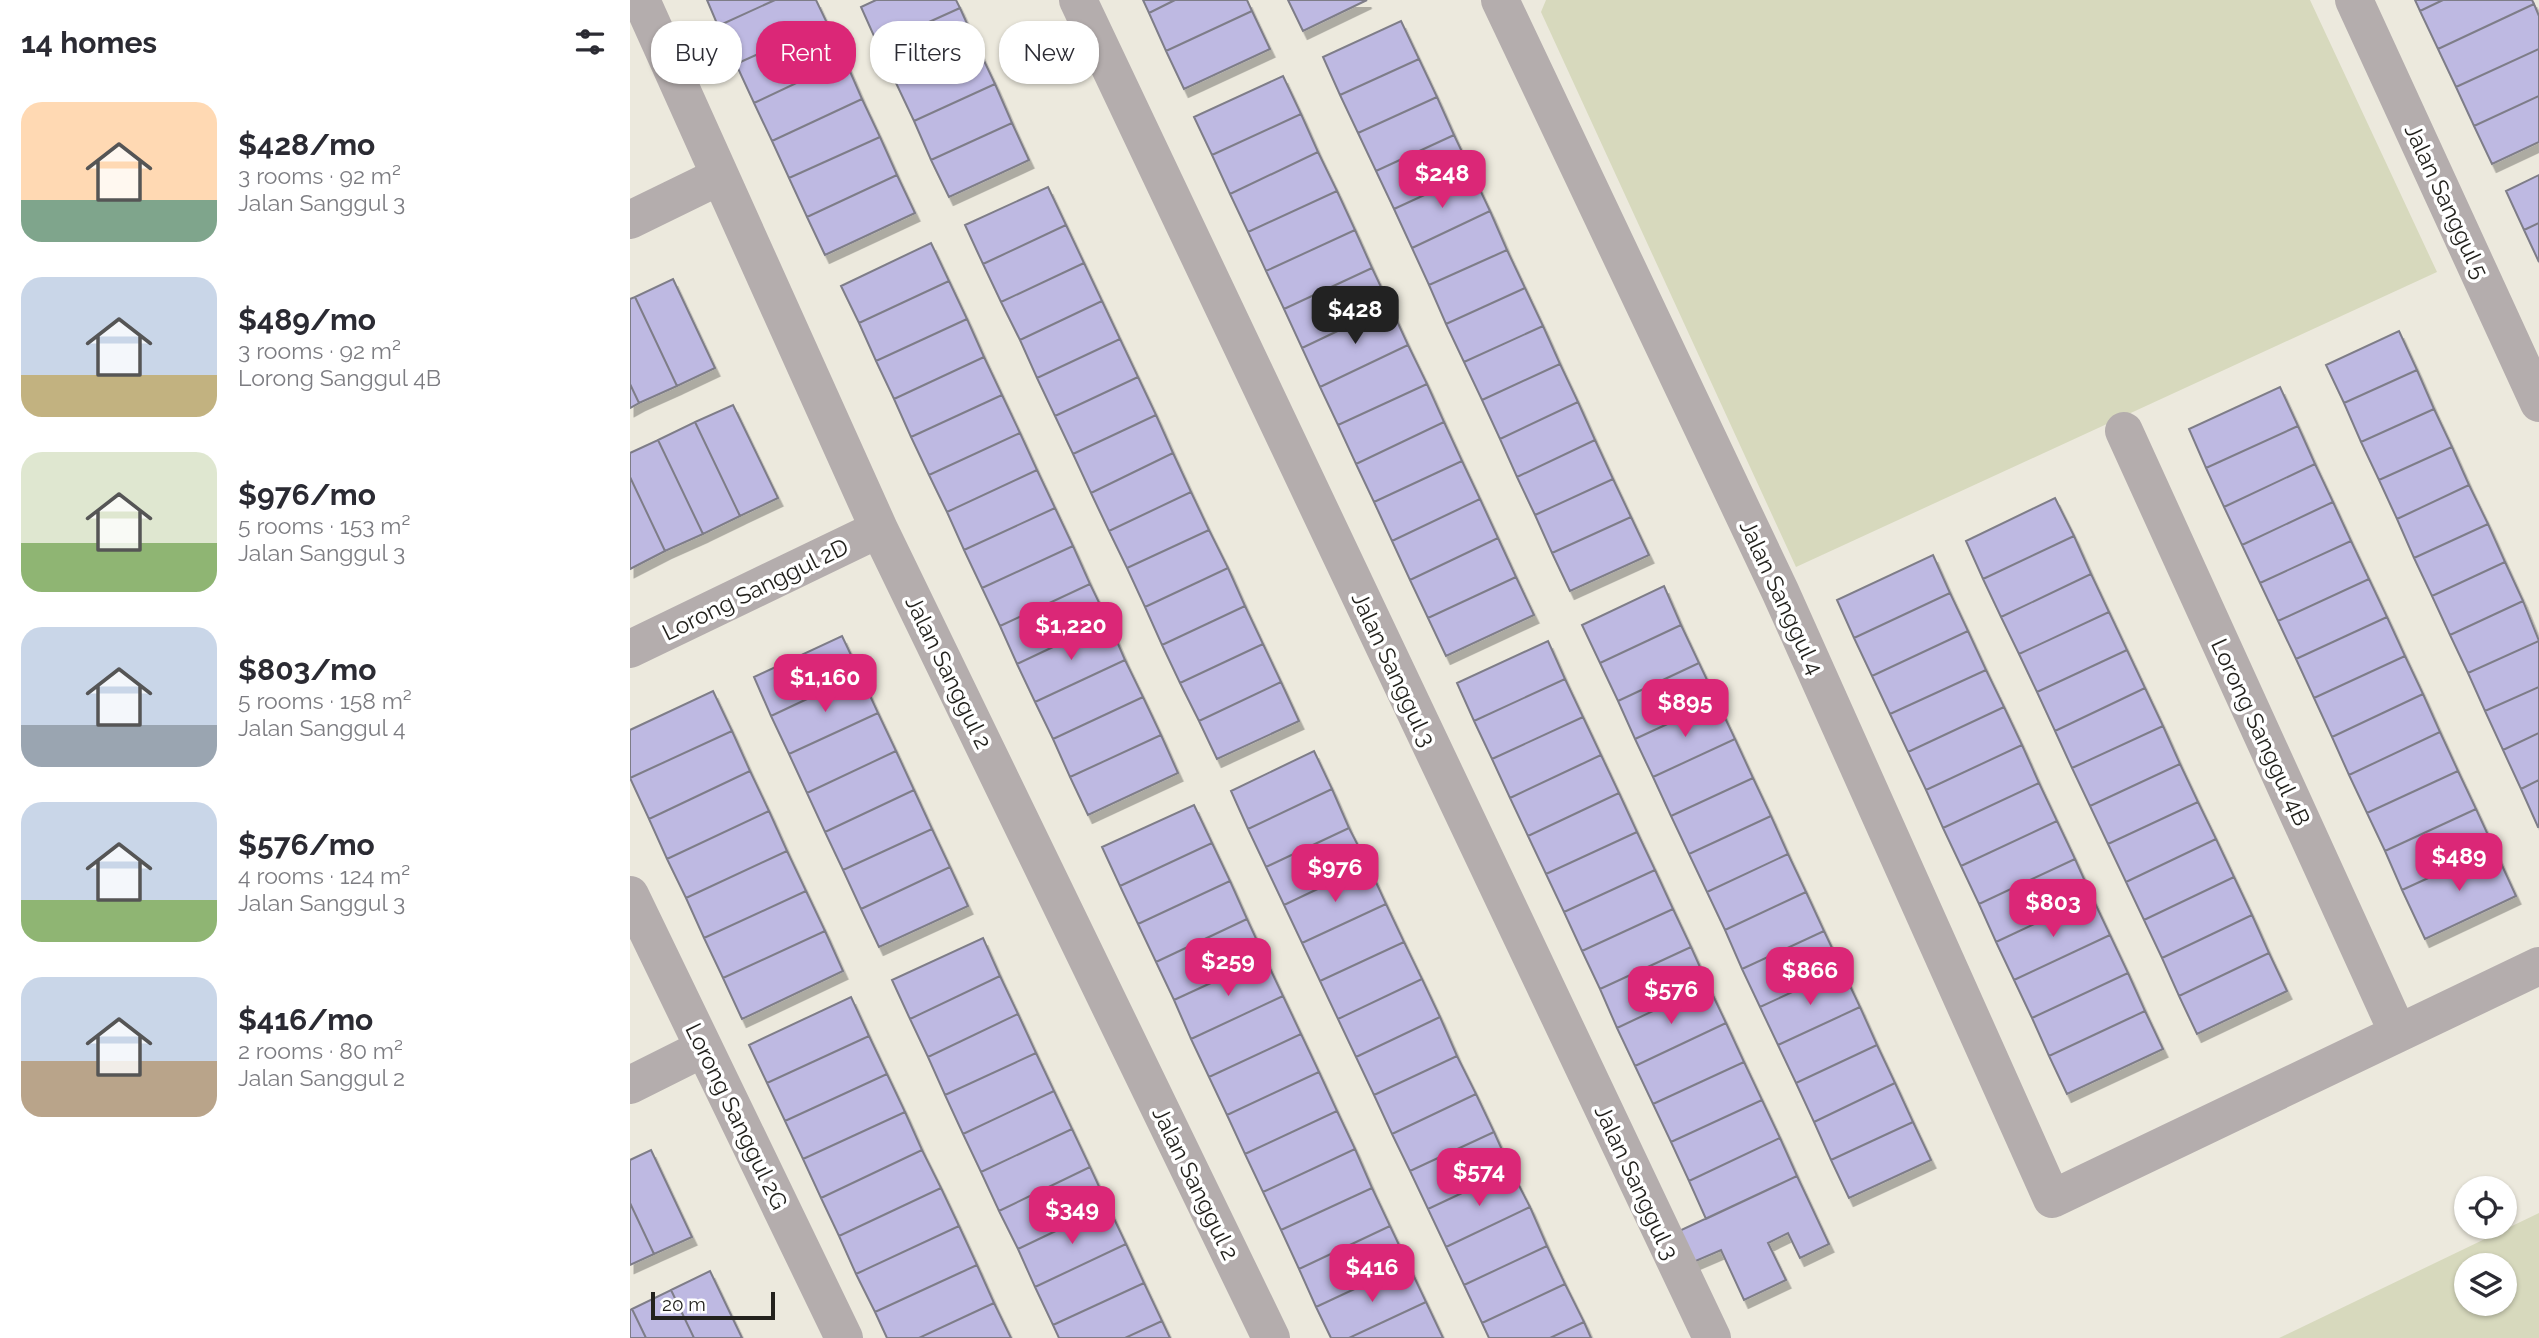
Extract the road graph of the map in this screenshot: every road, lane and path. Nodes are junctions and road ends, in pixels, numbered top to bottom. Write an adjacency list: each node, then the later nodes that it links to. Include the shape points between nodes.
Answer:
1 (641, 0): 5 (street, Jalan Sanggul 2)
2 (1078, 0): 18 (street, Jalan Sanggul 3)
3 (1500, 0): 13 (street, Jalan Sanggul 4, via 1780,591 2052,1199)
4 (2354, 0): 7 (street, Jalan Sanggul 5)
5 (720, 176): 6 (street); 9 (street, Jalan Sanggul 2)
6 (630, 220)
7 (2539, 403)
8 (2124, 431): 13 (street, Lorong Sanggul 4B)
9 (879, 529): 10 (street, Lorong Sanggul 2D); 17 (street, Jalan Sanggul 2)
10 (630, 649)
11 (630, 895): 14 (street, Lorong Sanggul 2G)
12 (2539, 966): 13 (street)
13 (2398, 1033)
14 (704, 1048): 15 (street); 16 (street, Lorong Sanggul 2G)
15 (630, 1085)
16 (844, 1338)
17 (1271, 1338)
18 (1712, 1338)

